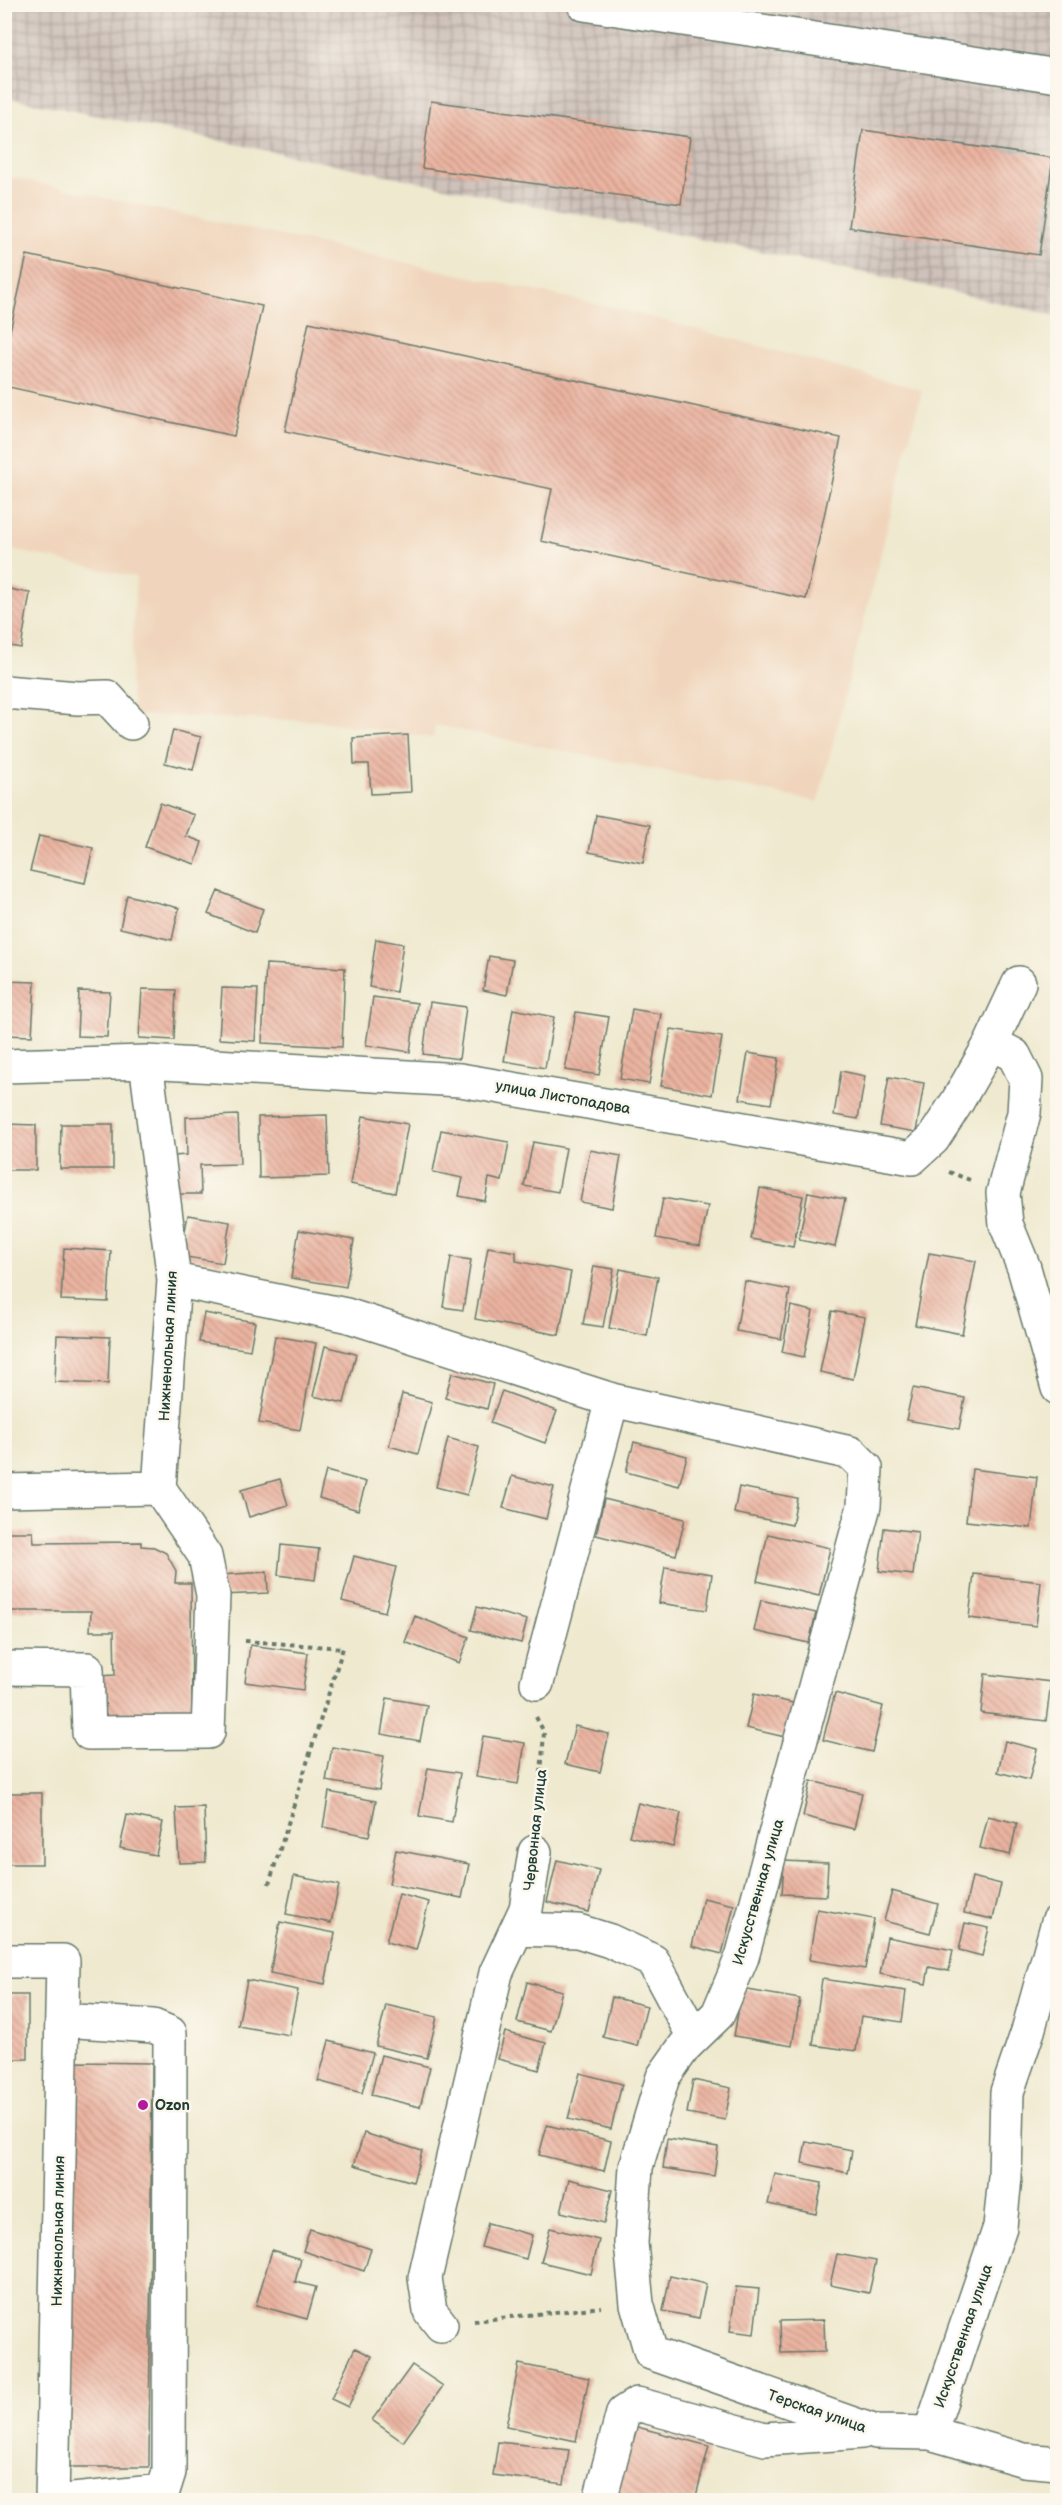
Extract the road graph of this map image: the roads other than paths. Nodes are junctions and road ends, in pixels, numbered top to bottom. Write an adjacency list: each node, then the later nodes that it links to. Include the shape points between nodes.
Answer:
1 (584, 4): 2 (street)
2 (1058, 76)
3 (4, 692): 4 (street, via 107,697)
4 (130, 723)
5 (1019, 983): 6 (street)
6 (990, 1043): 7 (street, улица Листопадова, via 933,1139 912,1158 460,1080); 10 (street, via 1014,1055 1026,1079 1024,1113 1002,1193 1006,1224 1024,1268)
7 (146, 1062): 8 (street, улица Листопадова); 9 (street, Нижненольная линия)
8 (4, 1066)
9 (174, 1280): 11 (street, via 346,1315); 12 (street, Нижненольная линия)
10 (1058, 1388)
11 (612, 1400): 15 (street); 21 (street, Искусственная улица, via 851,1453 866,1468 864,1506 742,1957 718,2014)
12 (159, 1488): 13 (street); 14 (street, via 205,1557 213,1595 208,1732 89,1733 87,1669)
13 (4, 1491)
14 (4, 1668)
15 (537, 1683)
16 (535, 1852): 18 (street, Червонная улица, via 526,1909)
17 (1058, 1922): 25 (street, Искусственная улица, via 1007,2092 1000,2227)
18 (517, 1929): 21 (street, via 578,1931 653,1961); 22 (street, Червонная улица, via 496,1973 425,2278 430,2311)
19 (4, 1961): 20 (street, Нижненольная линия, via 63,1961)
20 (62, 2020): 27 (street, Нижненольная линия); 28 (street, via 153,2026 170,2033 169,2472 163,2491)
21 (694, 2037): 23 (street, Искусственная улица, via 663,2077 636,2167 631,2243 637,2304)
22 (441, 2325)
23 (651, 2353): 24 (street, Терская улица)
24 (876, 2432): 25 (street, Терская улица); 29 (street, via 765,2439 637,2404 623,2413)
25 (930, 2433): 26 (street, Терская улица, via 1024,2460)
26 (1058, 2463)
27 (52, 2500)
28 (73, 2500)
29 (600, 2500)

